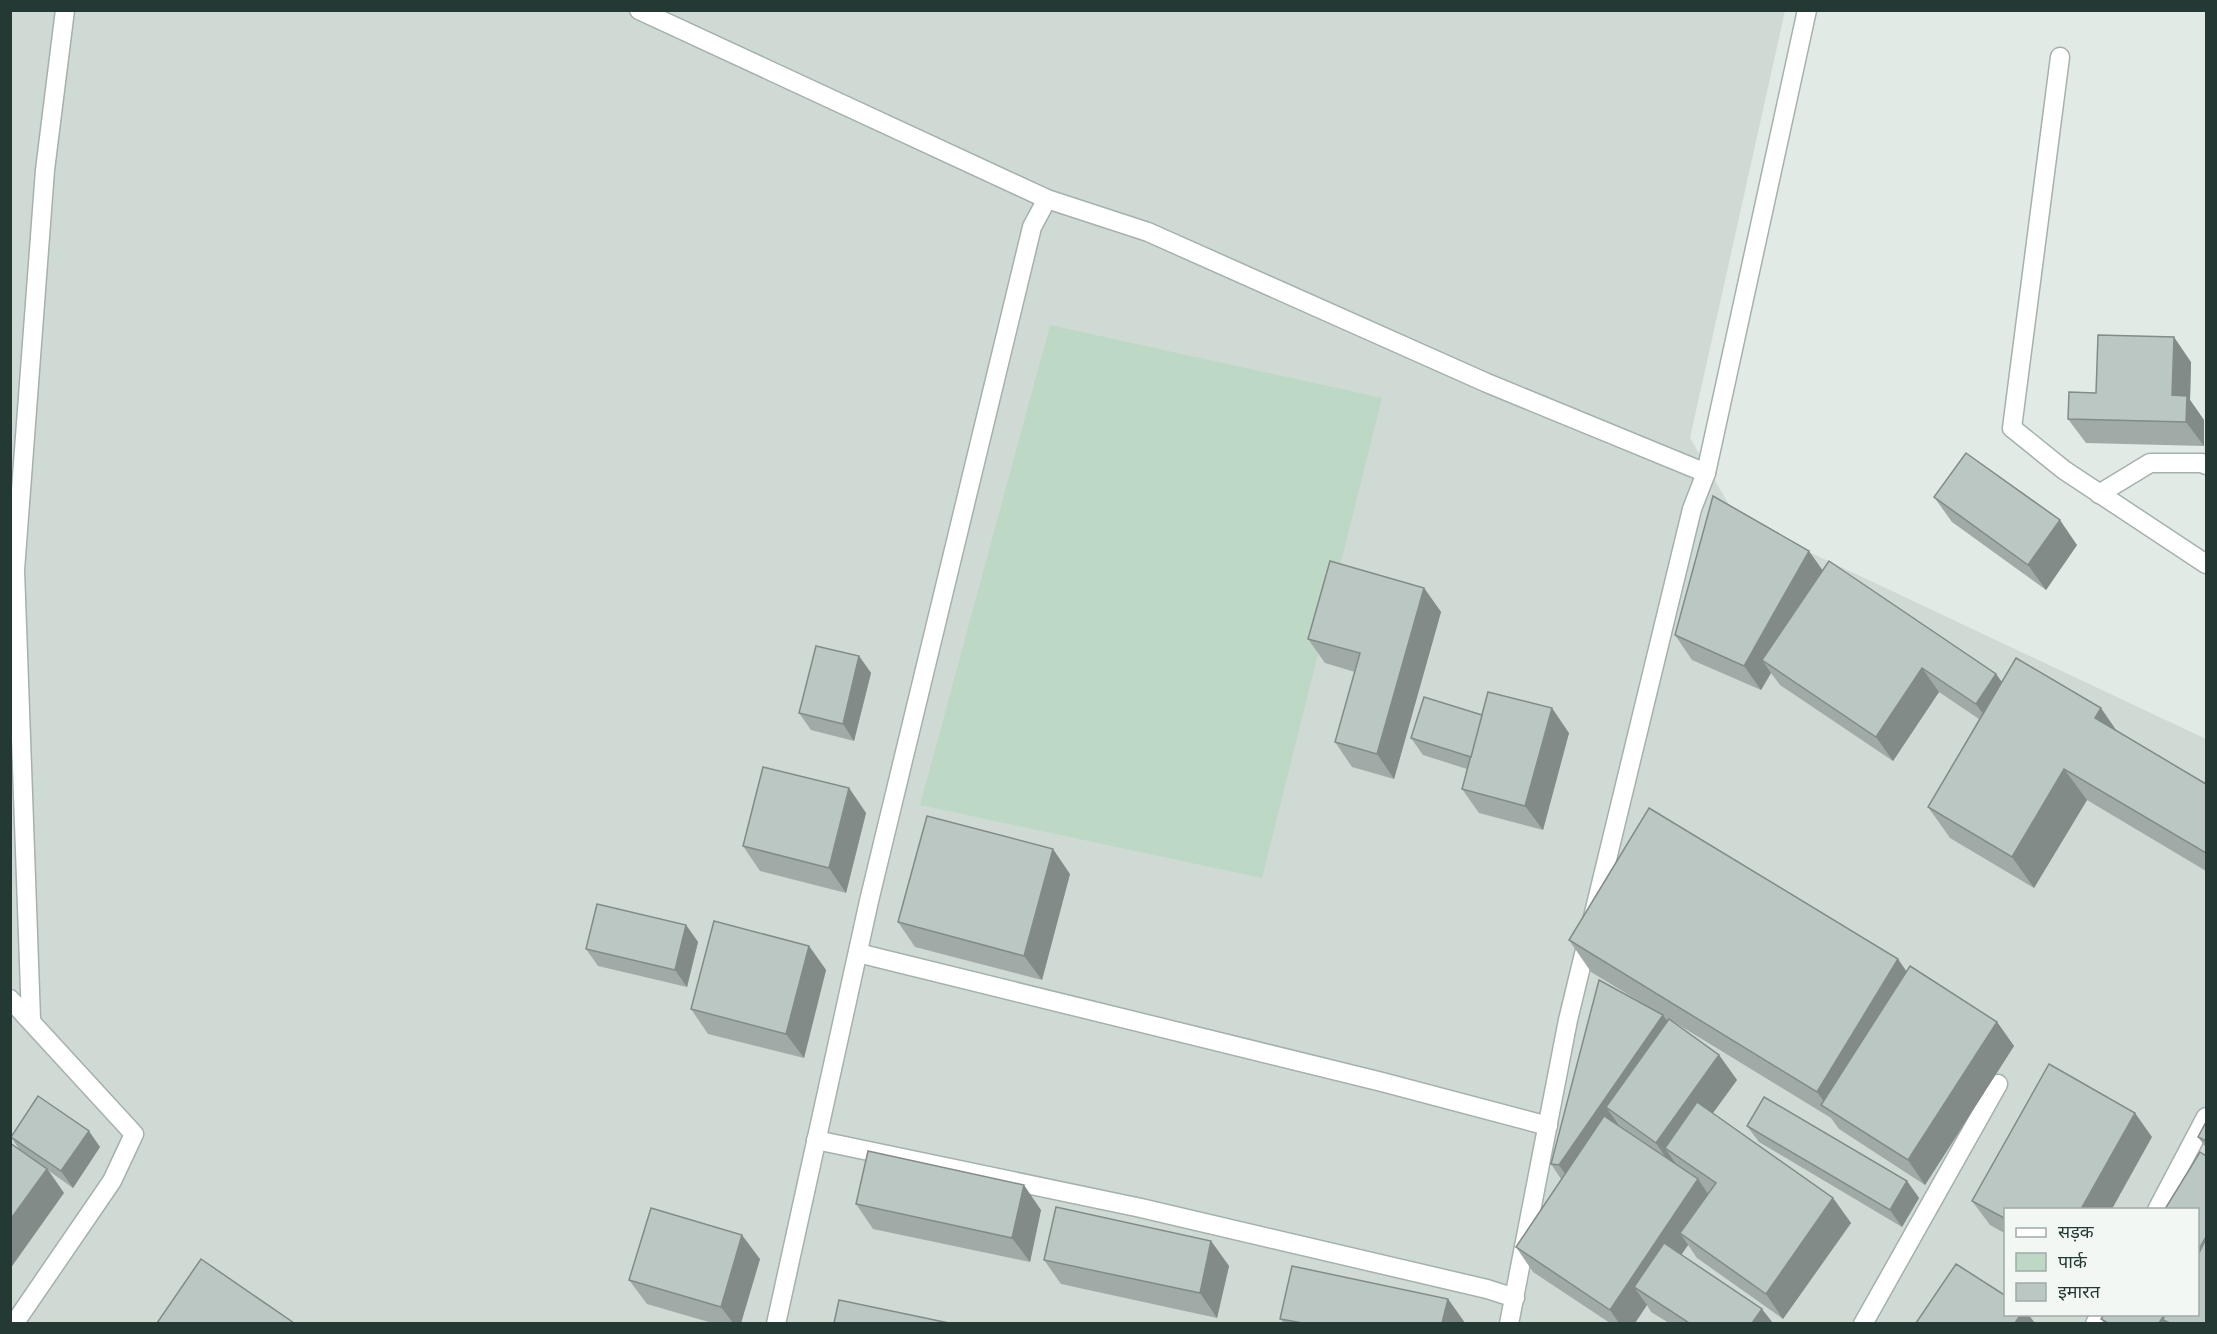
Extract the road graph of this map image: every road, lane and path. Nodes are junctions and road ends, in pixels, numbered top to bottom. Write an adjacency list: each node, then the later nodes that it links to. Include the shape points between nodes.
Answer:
1 (64, 10): 12 (lane, via 45,170 15,570)
2 (639, 10): 5 (lane)
3 (1806, 10): 7 (lane)
4 (2060, 57): 8 (lane, via 2012,428)
5 (1047, 199): 7 (lane, via 1148,232 1487,383); 10 (lane, via 1032,227)
6 (2206, 465): 8 (lane, via 2150,463)
7 (1706, 473): 15 (lane, via 1692,509 1568,1020)
8 (2099, 494): 9 (lane)
9 (2206, 564)
10 (858, 953): 15 (lane); 16 (lane)
11 (10, 999): 12 (lane)
12 (31, 1019): 19 (lane, via 134,1134 112,1181)
13 (1998, 1084): 22 (lane)
14 (2206, 1117): 17 (lane)
15 (1548, 1126): 18 (lane)
16 (816, 1140): 18 (lane, via 1141,1208); 20 (lane)
17 (2158, 1208)
18 (1515, 1298): 21 (lane)
19 (15, 1323)
20 (776, 1323)
21 (1509, 1323)
22 (1863, 1323)

